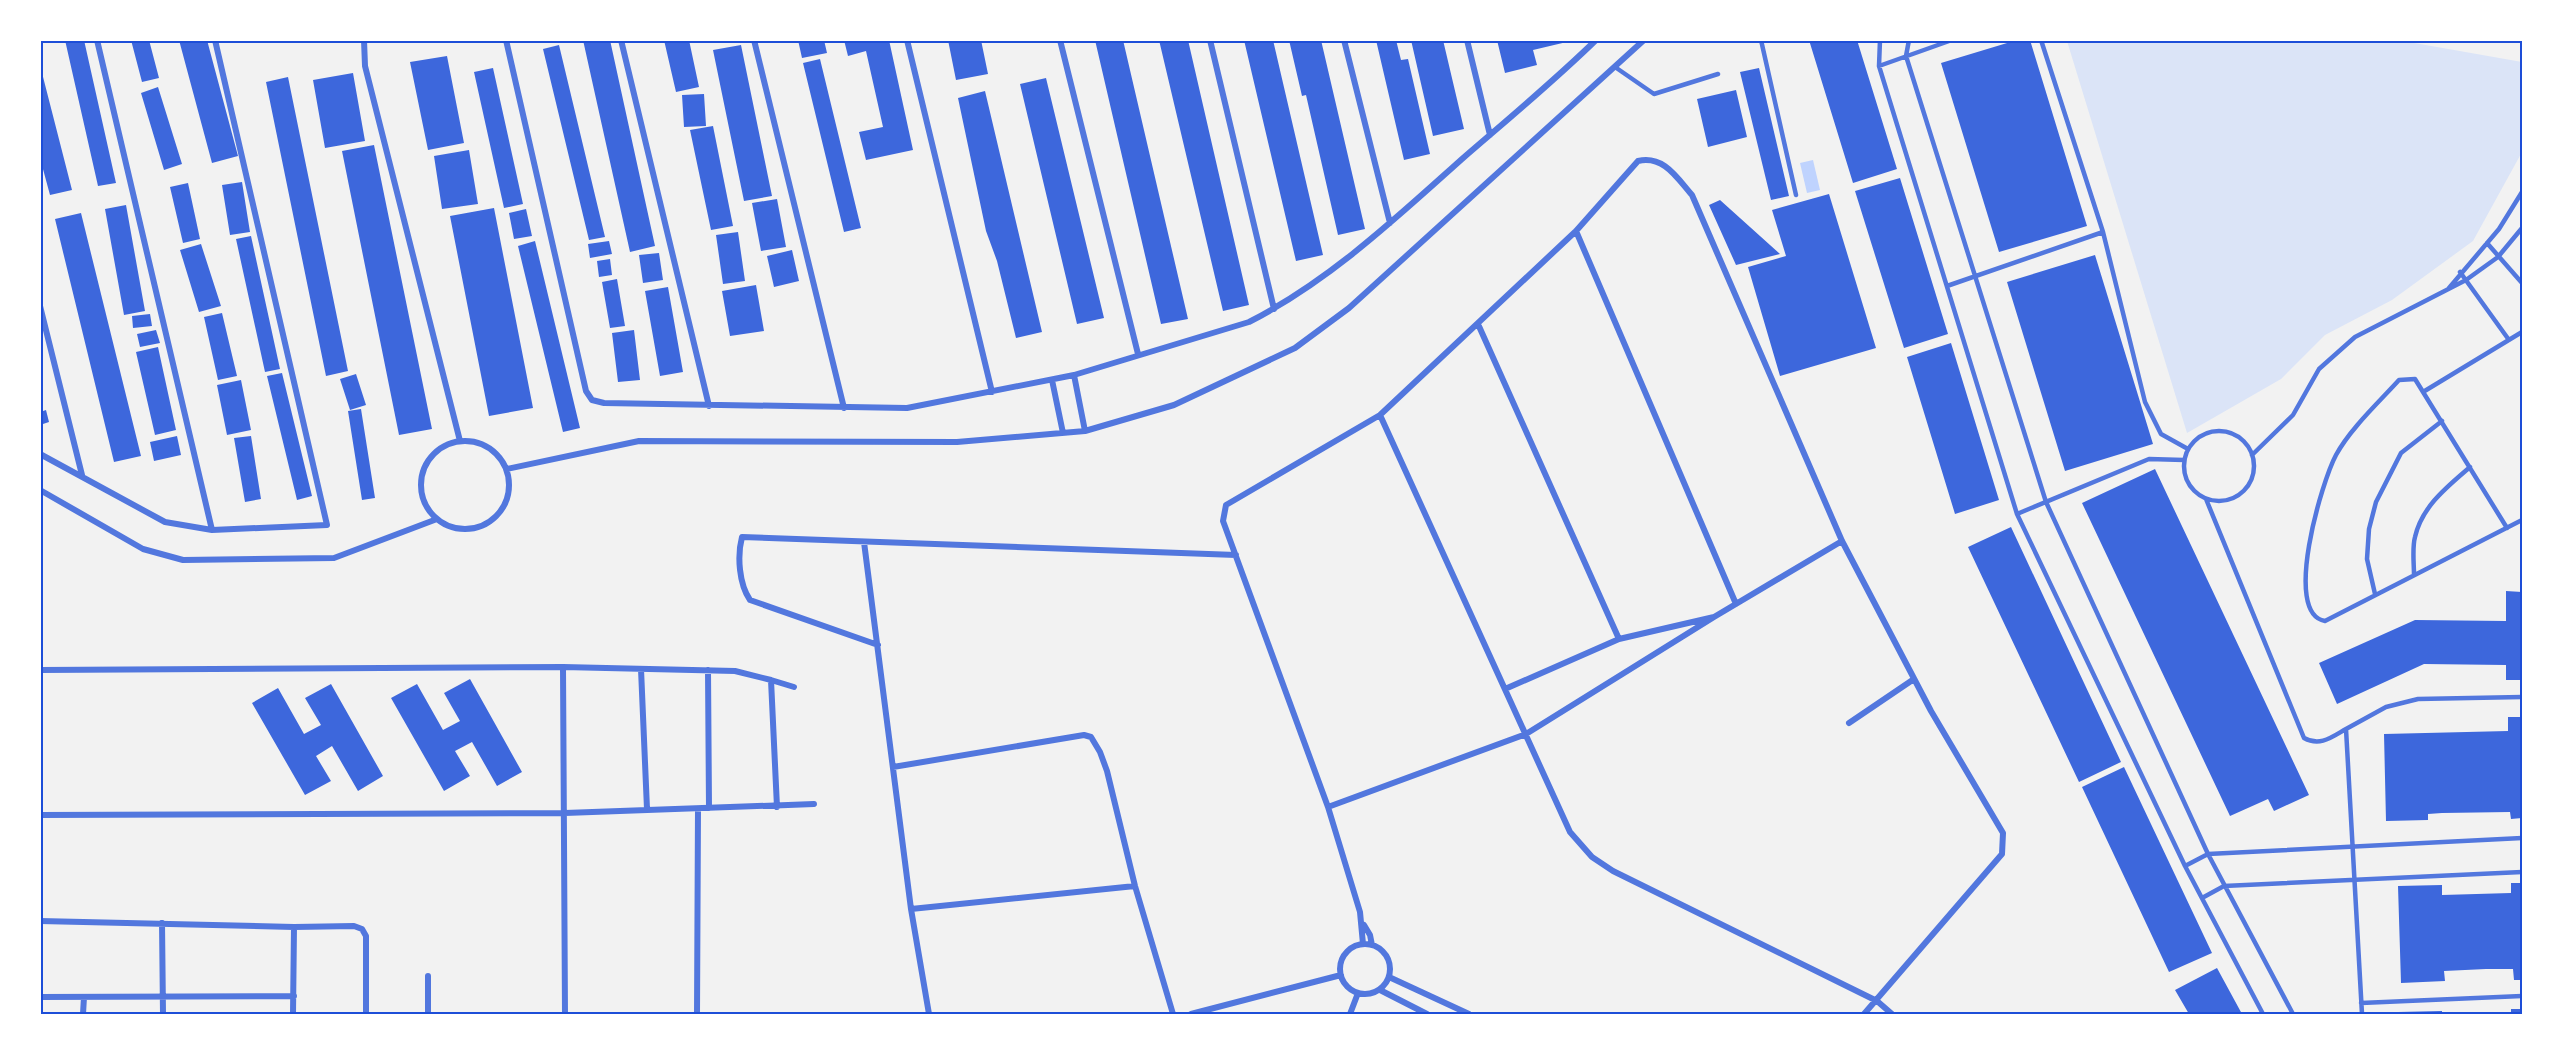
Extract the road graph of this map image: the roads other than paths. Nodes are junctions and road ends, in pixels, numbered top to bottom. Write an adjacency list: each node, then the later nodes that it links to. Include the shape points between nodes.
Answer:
1 (97, 40): 69 (street)
2 (215, 40): 69 (street, via 327,525)
3 (364, 40): 54 (street, via 365,66)
4 (506, 40): 48 (street, via 586,391 592,400 604,403)
5 (621, 40): 48 (street)
6 (754, 40): 49 (street)
7 (907, 40): 46 (street)
8 (1060, 40): 43 (street)
9 (1210, 40): 39 (street)
10 (1344, 40): 26 (street)
11 (1467, 40): 23 (street)
12 (1644, 40): 21 (street)
13 (1761, 40): 25 (lane)
14 (1880, 40): 20 (lane)
15 (1909, 40): 19 (lane)
16 (1952, 40): 19 (lane)
17 (2041, 40): 29 (lane)
18 (1594, 41): 23 (street)
19 (1906, 56): 20 (lane); 33 (lane)
20 (1879, 66): 36 (lane)
21 (1615, 67): 22 (lane, via 1654,94); 52 (street, via 1349,308 1295,348 1174,405)
22 (1718, 74)
23 (1490, 135): 26 (street)
24 (2523, 192): 30 (lane)
25 (1796, 195)
26 (1390, 223): 39 (street, via 1306,290)
27 (2523, 228): 31 (lane)
28 (1576, 231): 40 (street); 70 (street, via 1638,161 1657,160 1672,171 1692,195); 75 (street)
29 (2103, 232): 33 (lane); 55 (lane, via 2145,402 2160,434)
30 (2487, 243): 31 (lane); 32 (lane)
31 (2499, 257): 34 (lane); 35 (lane)
32 (2460, 272): 34 (lane); 37 (lane)
33 (1975, 278): 36 (lane); 64 (lane)
34 (2466, 280): 37 (lane); 42 (lane)
35 (2523, 283)
36 (1947, 286): 65 (lane)
37 (2447, 290): 57 (lane, via 2355,337 2319,369 2293,416)
38 (40, 306): 61 (street)
39 (1274, 309): 43 (street, via 1249,322)
40 (1478, 324): 50 (street); 77 (street)
41 (2523, 332): 42 (lane)
42 (2509, 340): 47 (lane)
43 (1138, 354): 44 (street)
44 (1074, 375): 45 (street); 52 (street)
45 (1052, 380): 46 (street); 53 (street)
46 (992, 392): 49 (street, via 907,408)
47 (2423, 392): 51 (lane); 74 (lane, via 2415,379 2399,380 2337,454 2310,538 2305,600 2317,620 2325,621)
48 (709, 406): 49 (street)
49 (844, 408)
50 (1380, 415): 72 (street, via 1226,505 1223,521); 86 (street)
51 (2442, 421): 59 (lane); 74 (lane, via 2401,453 2376,502 2367,559)
52 (1085, 431): 53 (street)
53 (1063, 432): 60 (street, via 957,442 639,441)
54 (460, 441): 60 (street, via 488,447); 66 (street, via 446,445 425,466 422,494)
55 (2188, 449): 57 (lane, via 2195,440 2216,431 2238,436); 58 (lane)
56 (40, 454): 61 (street)
57 (2252, 455): 63 (lane, via 2252,477 2239,495 2229,500)
58 (2184, 460): 63 (lane, via 2188,483); 64 (lane, via 2153,458)
59 (2470, 467): 68 (lane); 73 (lane, via 2444,489 2426,512 2414,538)
60 (507, 469): 66 (street, via 508,498 491,521 478,528 464,529)
61 (82, 476): 69 (street, via 165,522)
62 (40, 490): 66 (street, via 143,549 183,560 334,558)
63 (2206, 499): 89 (lane, via 2304,738 2321,743)
64 (2046, 502): 65 (lane); 102 (lane)
65 (2017, 514): 103 (lane)
66 (437, 519)
67 (2523, 520): 68 (lane)
68 (2507, 528): 73 (lane)
69 (212, 530)
70 (1842, 541): 75 (street); 84 (street)
71 (864, 542): 72 (street); 78 (street); 78 (street, via 742,537 741,579 750,600)
72 (1236, 555): 94 (street)
73 (2414, 575): 74 (lane)
74 (2375, 594)
75 (1736, 604): 76 (street)
76 (1714, 616): 77 (street); 90 (street)
77 (1619, 639): 86 (street)
78 (878, 645): 91 (street)
79 (563, 667): 80 (street); 81 (street); 98 (street)
80 (641, 669): 82 (street); 97 (street)
81 (40, 670)
82 (708, 670): 83 (street, via 735,671); 95 (street)
83 (771, 680): 85 (street); 93 (street)
84 (1914, 680): 88 (street); 126 (street, via 2003,833 2004,845 2002,854)
85 (794, 687)
86 (1505, 689): 90 (street)
87 (2523, 698): 89 (lane, via 2418,699 2386,707)
88 (1849, 723)
89 (2346, 729): 101 (lane)
90 (1526, 734): 94 (street); 126 (street, via 1570,832 1592,857 1613,871)
91 (893, 767): 106 (street, via 1084,735 1091,737 1107,771); 109 (street)
92 (814, 804): 93 (street)
93 (777, 807): 95 (street)
94 (1328, 807): 112 (street)
95 (709, 808): 96 (street)
96 (698, 809): 97 (street); 134 (street)
97 (647, 810): 98 (street)
98 (565, 813): 99 (street); 133 (street)
99 (40, 815)
100 (2523, 838): 101 (lane)
101 (2353, 846): 102 (lane); 105 (lane)
102 (2208, 854): 103 (lane); 107 (lane)
103 (2185, 866): 108 (lane)
104 (2523, 872): 105 (lane)
105 (2355, 880): 107 (lane); 127 (lane)
106 (1135, 886): 109 (street); 136 (street)
107 (2224, 886): 108 (lane); 144 (lane)
108 (2202, 898): 143 (lane)
109 (911, 909): 135 (street)
110 (40, 921): 111 (street)
111 (162, 923): 113 (street); 125 (street)
112 (1363, 924): 114 (street); 115 (street)
113 (294, 927): 121 (street); 131 (street, via 354,926 362,930 366,936)
114 (1363, 944): 115 (street); 116 (street, via 1345,954 1340,964)
115 (1372, 945): 118 (street, via 1385,954 1390,965)
116 (1341, 975): 120 (street, via 1346,986); 137 (street)
117 (428, 976): 132 (street)
118 (1389, 977): 119 (street); 140 (street)
119 (1380, 990): 120 (street); 139 (street)
120 (1358, 993): 138 (street)
121 (294, 996): 125 (street); 130 (street)
122 (2523, 996): 127 (lane)
123 (40, 997): 124 (street)
124 (84, 997): 125 (street); 128 (street)
125 (163, 997): 129 (street)
126 (1877, 1001): 141 (street); 142 (street)
127 (2361, 1003): 145 (lane)
128 (83, 1014)
129 (163, 1014)
130 (293, 1014)
131 (366, 1014)
132 (428, 1014)
133 (566, 1014)
134 (697, 1014)
135 (929, 1014)
136 (1173, 1014)
137 (1191, 1014)
138 (1350, 1014)
139 (1427, 1014)
140 (1469, 1014)
141 (1864, 1014)
142 (1892, 1014)
143 (2263, 1014)
144 (2292, 1014)
145 (2362, 1014)

